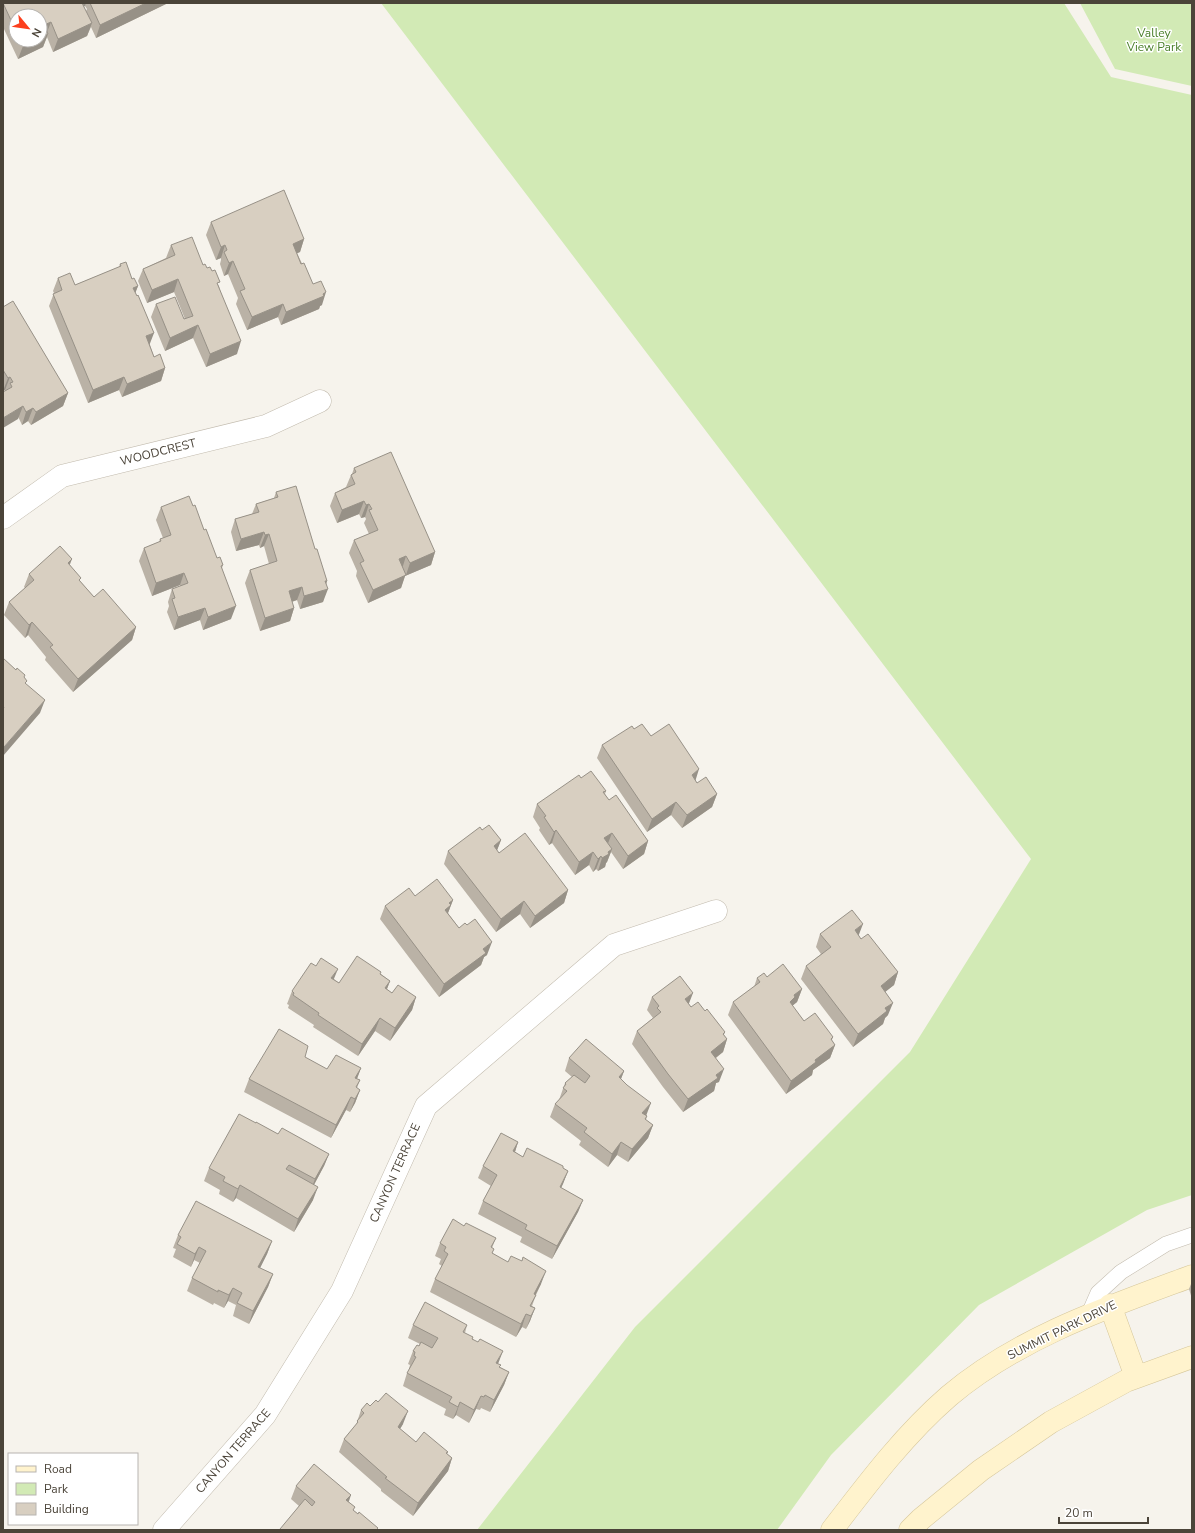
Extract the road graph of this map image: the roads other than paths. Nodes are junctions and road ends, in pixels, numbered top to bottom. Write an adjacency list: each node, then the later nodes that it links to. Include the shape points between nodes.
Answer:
1 (320, 401): 2 (street, WOODCREST, via 266,426 62,476)
2 (3, 518)
3 (716, 911): 10 (street, CANYON TERRACE, via 614,945 426,1106 342,1291 265,1416)
4 (1192, 1235): 7 (lane, via 1166,1244 1121,1272 1098,1293)
5 (1192, 1276): 6 (street, SUMMIT PARK DRIVE)
6 (1110, 1305): 7 (street, SUMMIT PARK DRIVE); 9 (street)
7 (1088, 1316): 11 (street, SUMMIT PARK DRIVE, via 1012,1352 950,1396 908,1436)
8 (1192, 1357): 9 (street)
9 (1136, 1377): 12 (street, via 1051,1422 981,1470)
10 (164, 1530)
11 (832, 1530)
12 (910, 1530)

